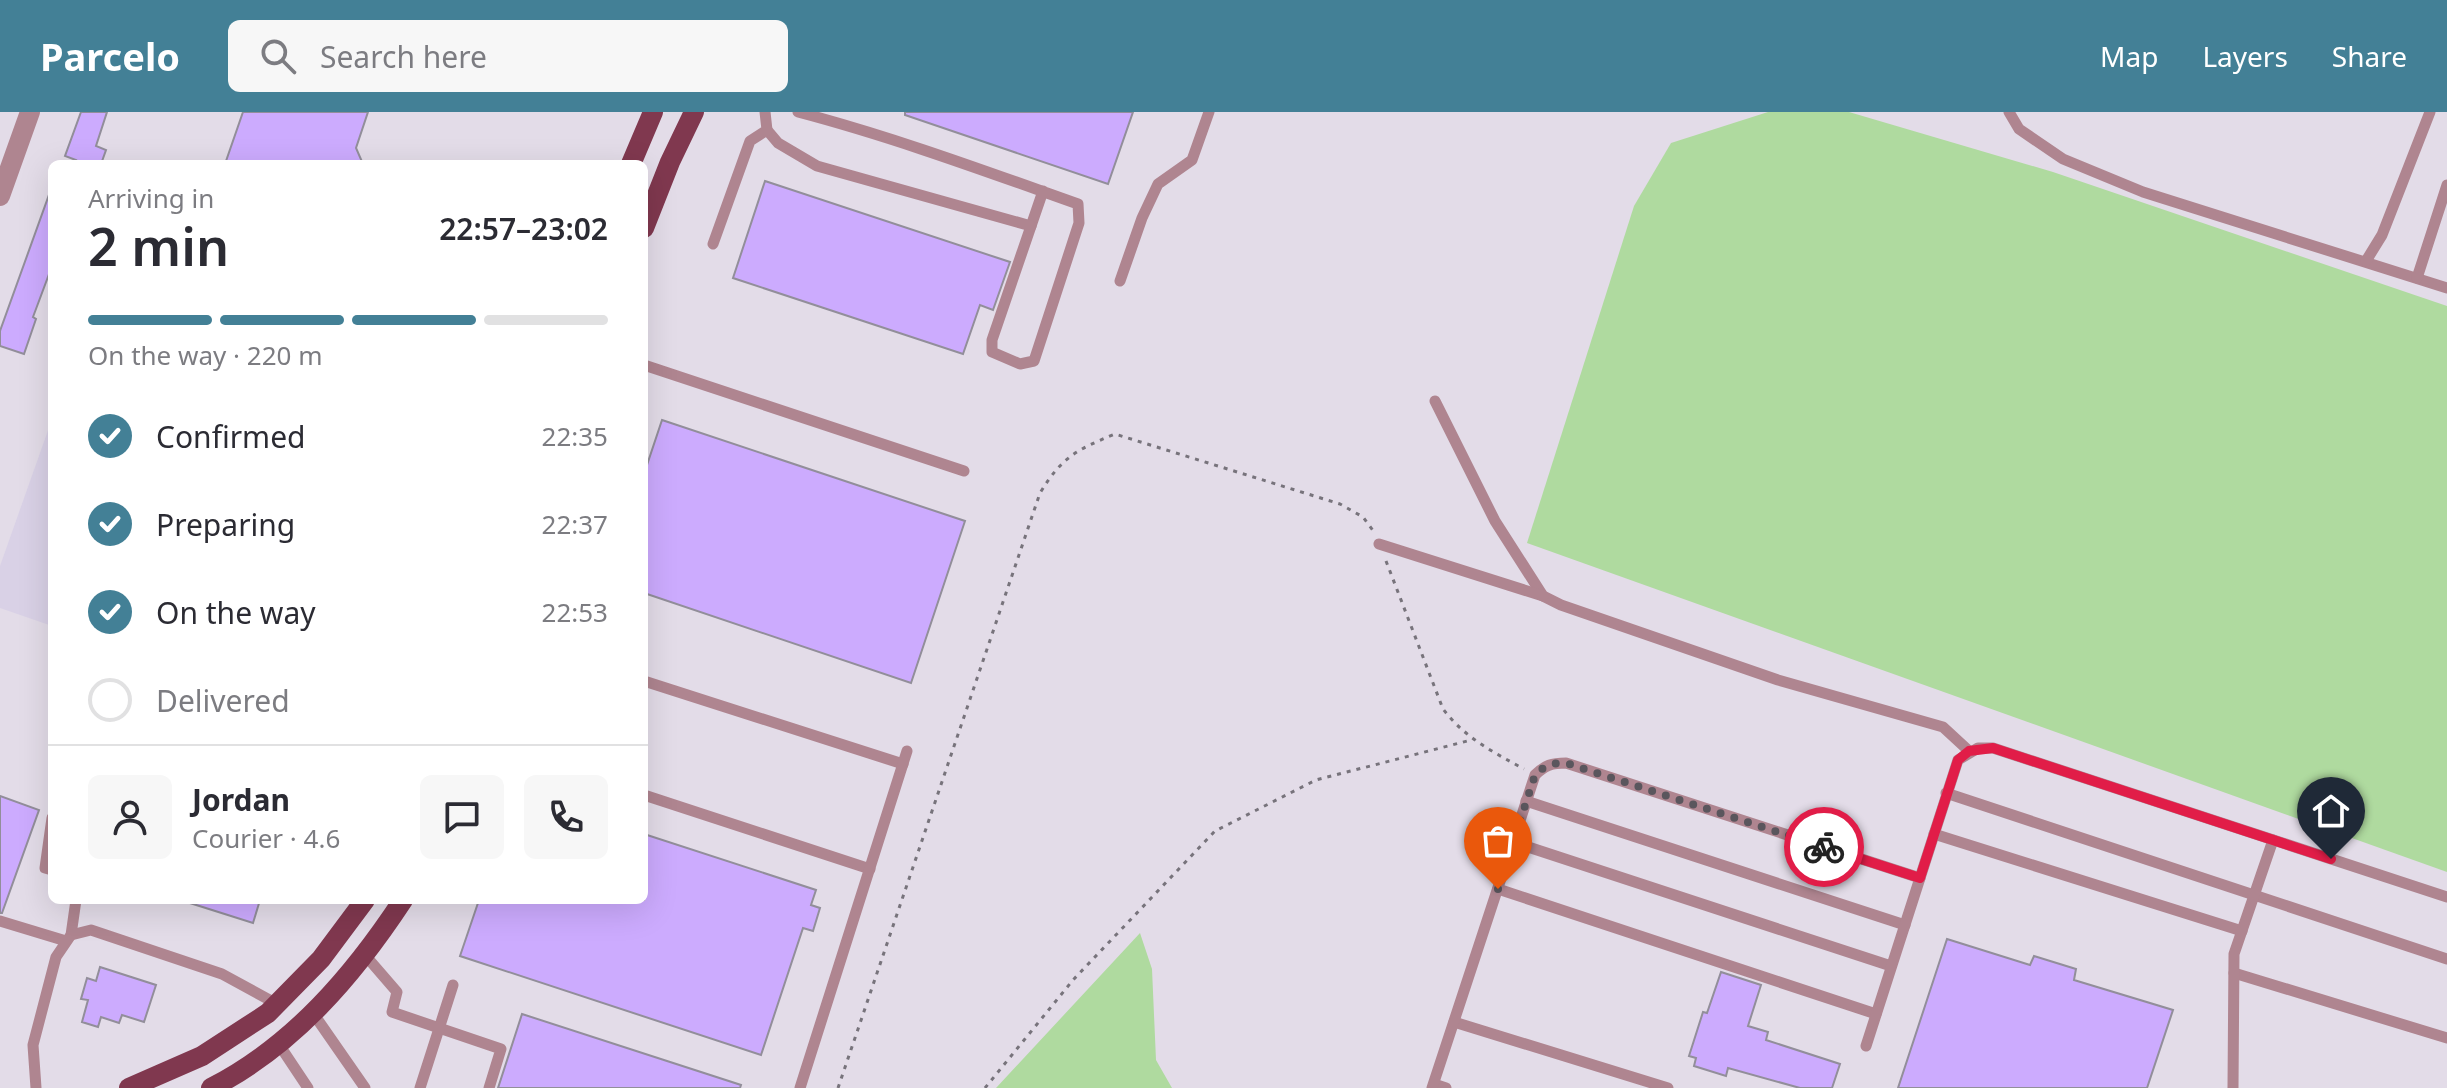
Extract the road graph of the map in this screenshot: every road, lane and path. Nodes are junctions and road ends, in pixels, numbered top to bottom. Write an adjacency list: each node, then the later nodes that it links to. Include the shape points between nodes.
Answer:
1 (30, 112): 14 (street)
2 (653, 112): 11 (main road)
3 (694, 112): 15 (main road)
4 (765, 112): 10 (lane)
5 (798, 112): 9 (lane)
6 (1209, 112): 20 (lane, via 1192,160 1158,184)
7 (2009, 112): 18 (lane, via 2019,129 2063,159 2143,192)
8 (2430, 112): 18 (lane, via 2382,235)
9 (842, 118): 13 (lane)
10 (767, 130): 16 (lane, via 778,143 817,166); 17 (lane, via 750,141)
11 (633, 160)
12 (2447, 185): 19 (lane)
13 (1043, 191): 16 (lane); 16 (lane, via 1078,204 1079,223 1034,361 1020,364 992,352 992,340)
14 (0, 196)
15 (648, 218)
16 (1031, 226)
17 (713, 244)
18 (2366, 261): 19 (lane)
19 (2417, 278): 21 (lane)
20 (1120, 281)
21 (2447, 288)
22 (648, 366): 24 (lane)
23 (1435, 401): 26 (lane, via 1495,521)
24 (964, 471)
25 (1379, 544): 26 (lane); 28 (path, via 1443,709); 75 (path, via 1363,517 1340,504 1130,437 1115,434 1077,449 1062,462 1040,493)
26 (1543, 596): 30 (lane, via 1778,680 1943,727)
27 (648, 682): 31 (lane)
28 (1471, 740): 32 (path); 76 (path, via 1316,780 1215,831 1073,980)
29 (907, 751): 31 (lane)
30 (1969, 751): 33 (lane, via 1958,760); 37 (lane, via 1993,748)
31 (903, 764): 41 (lane)
32 (1535, 775): 35 (lane); 42 (lane, via 1543,766 1566,763)
33 (1946, 793): 36 (lane); 44 (lane)
34 (648, 796): 41 (lane)
35 (1526, 801): 38 (lane); 50 (lane)
36 (1934, 834): 42 (lane); 51 (lane)
37 (2273, 840): 44 (lane); 45 (lane)
38 (1513, 842): 43 (lane); 55 (lane)
39 (48, 847): 40 (lane)
40 (48, 869)
41 (870, 869): 74 (lane)
42 (1920, 878): 50 (lane)
43 (1498, 889): 60 (lane); 61 (lane)
44 (2255, 895): 51 (lane); 54 (lane)
45 (2447, 897)
46 (75, 904): 52 (lane)
47 (362, 904): 58 (main road, via 321,959)
48 (400, 904): 53 (main road)
49 (0, 921): 52 (lane)
50 (1905, 925): 55 (lane)
51 (2242, 931): 56 (lane)
52 (68, 938): 58 (lane, via 91,930 222,974); 67 (lane, via 56,957 33,1045)
53 (365, 955): 59 (main road); 62 (lane, via 397,992 392,1012)
54 (2447, 959)
55 (1891, 966): 60 (lane)
56 (2234, 973): 63 (lane); 79 (lane)
57 (453, 985): 62 (lane)
58 (277, 1004): 68 (main road, via 202,1056)
59 (313, 1013): 64 (main road); 71 (lane)
60 (1876, 1014): 65 (lane)
61 (1454, 1022): 66 (lane); 78 (lane)
62 (439, 1029): 72 (lane); 73 (lane, via 501,1049)
63 (2447, 1038)
64 (278, 1043): 69 (main road); 70 (lane)
65 (1866, 1046)
66 (1433, 1086): 77 (lane)
67 (36, 1088)
68 (129, 1088)
69 (211, 1088)
70 (308, 1088)
71 (365, 1088)
72 (420, 1088)
73 (489, 1088)
74 (800, 1088)
75 (838, 1088)
76 (985, 1088)
77 (1446, 1088)
78 (1668, 1088)
79 (2233, 1088)

